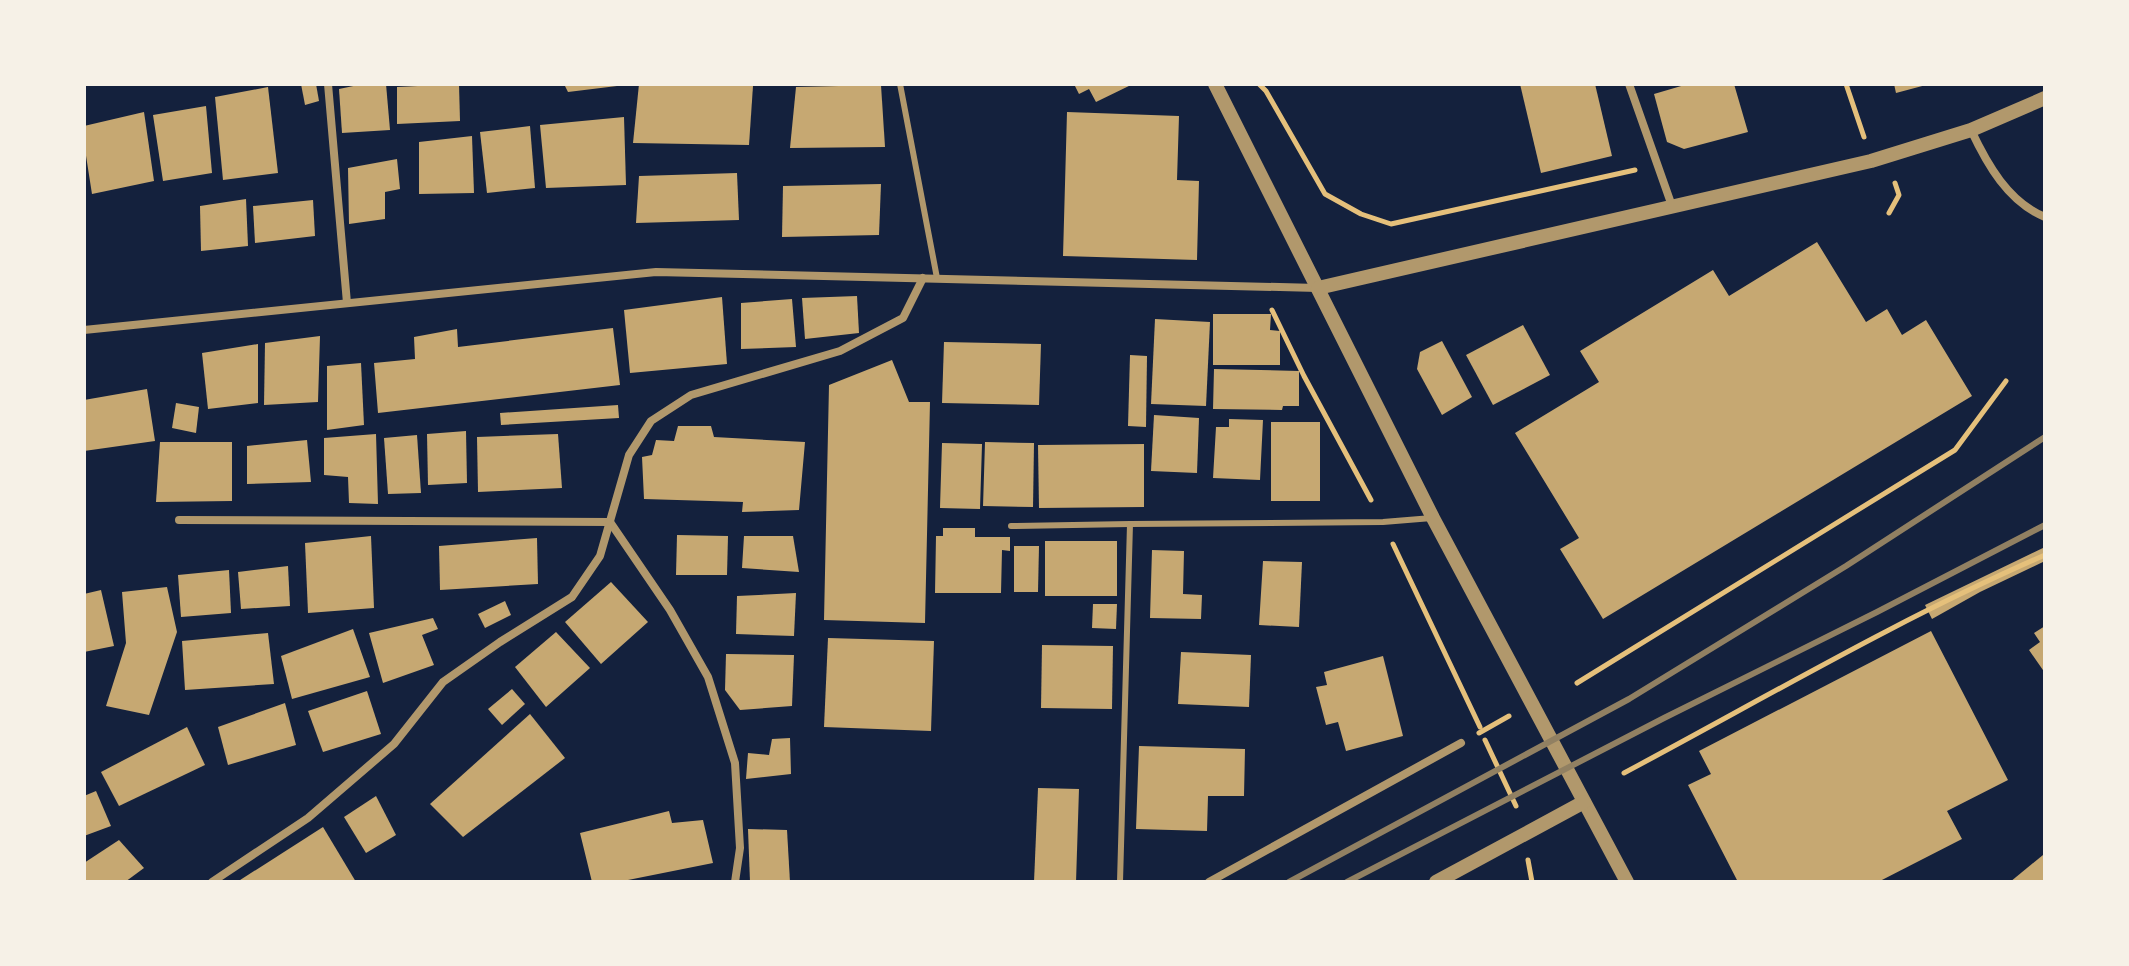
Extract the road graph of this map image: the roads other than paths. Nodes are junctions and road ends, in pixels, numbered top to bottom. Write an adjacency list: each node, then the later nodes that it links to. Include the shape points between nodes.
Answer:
1 (328, 84): 12 (street)
2 (900, 84): 10 (lane)
3 (1215, 84): 11 (street)
4 (1629, 84): 7 (street)
5 (2045, 98): 6 (street)
6 (1971, 130): 7 (street, via 1871,161); 8 (street, via 2008,191)
7 (1672, 206): 11 (street)
8 (2045, 217)
9 (923, 278): 10 (street); 12 (street, via 656,272); 16 (street, via 903,318 840,351 691,395 651,421 629,455)
10 (937, 278): 11 (street)
11 (1318, 288): 14 (street)
12 (347, 303): 13 (street)
13 (84, 330)
14 (1433, 518): 17 (lane); 20 (street)
15 (179, 520): 16 (street)
16 (610, 522): 21 (street, via 600,556 572,597 443,682 394,744 362,772 308,818); 22 (street, via 708,677 735,763 740,848)
17 (1130, 524): 18 (lane); 23 (lane)
18 (1011, 526)
19 (1461, 743): 24 (street)
20 (1584, 802): 25 (street); 26 (street)
21 (212, 882)
22 (735, 882)
23 (1120, 882)
24 (1209, 882)
25 (1436, 882)
26 (1627, 882)

